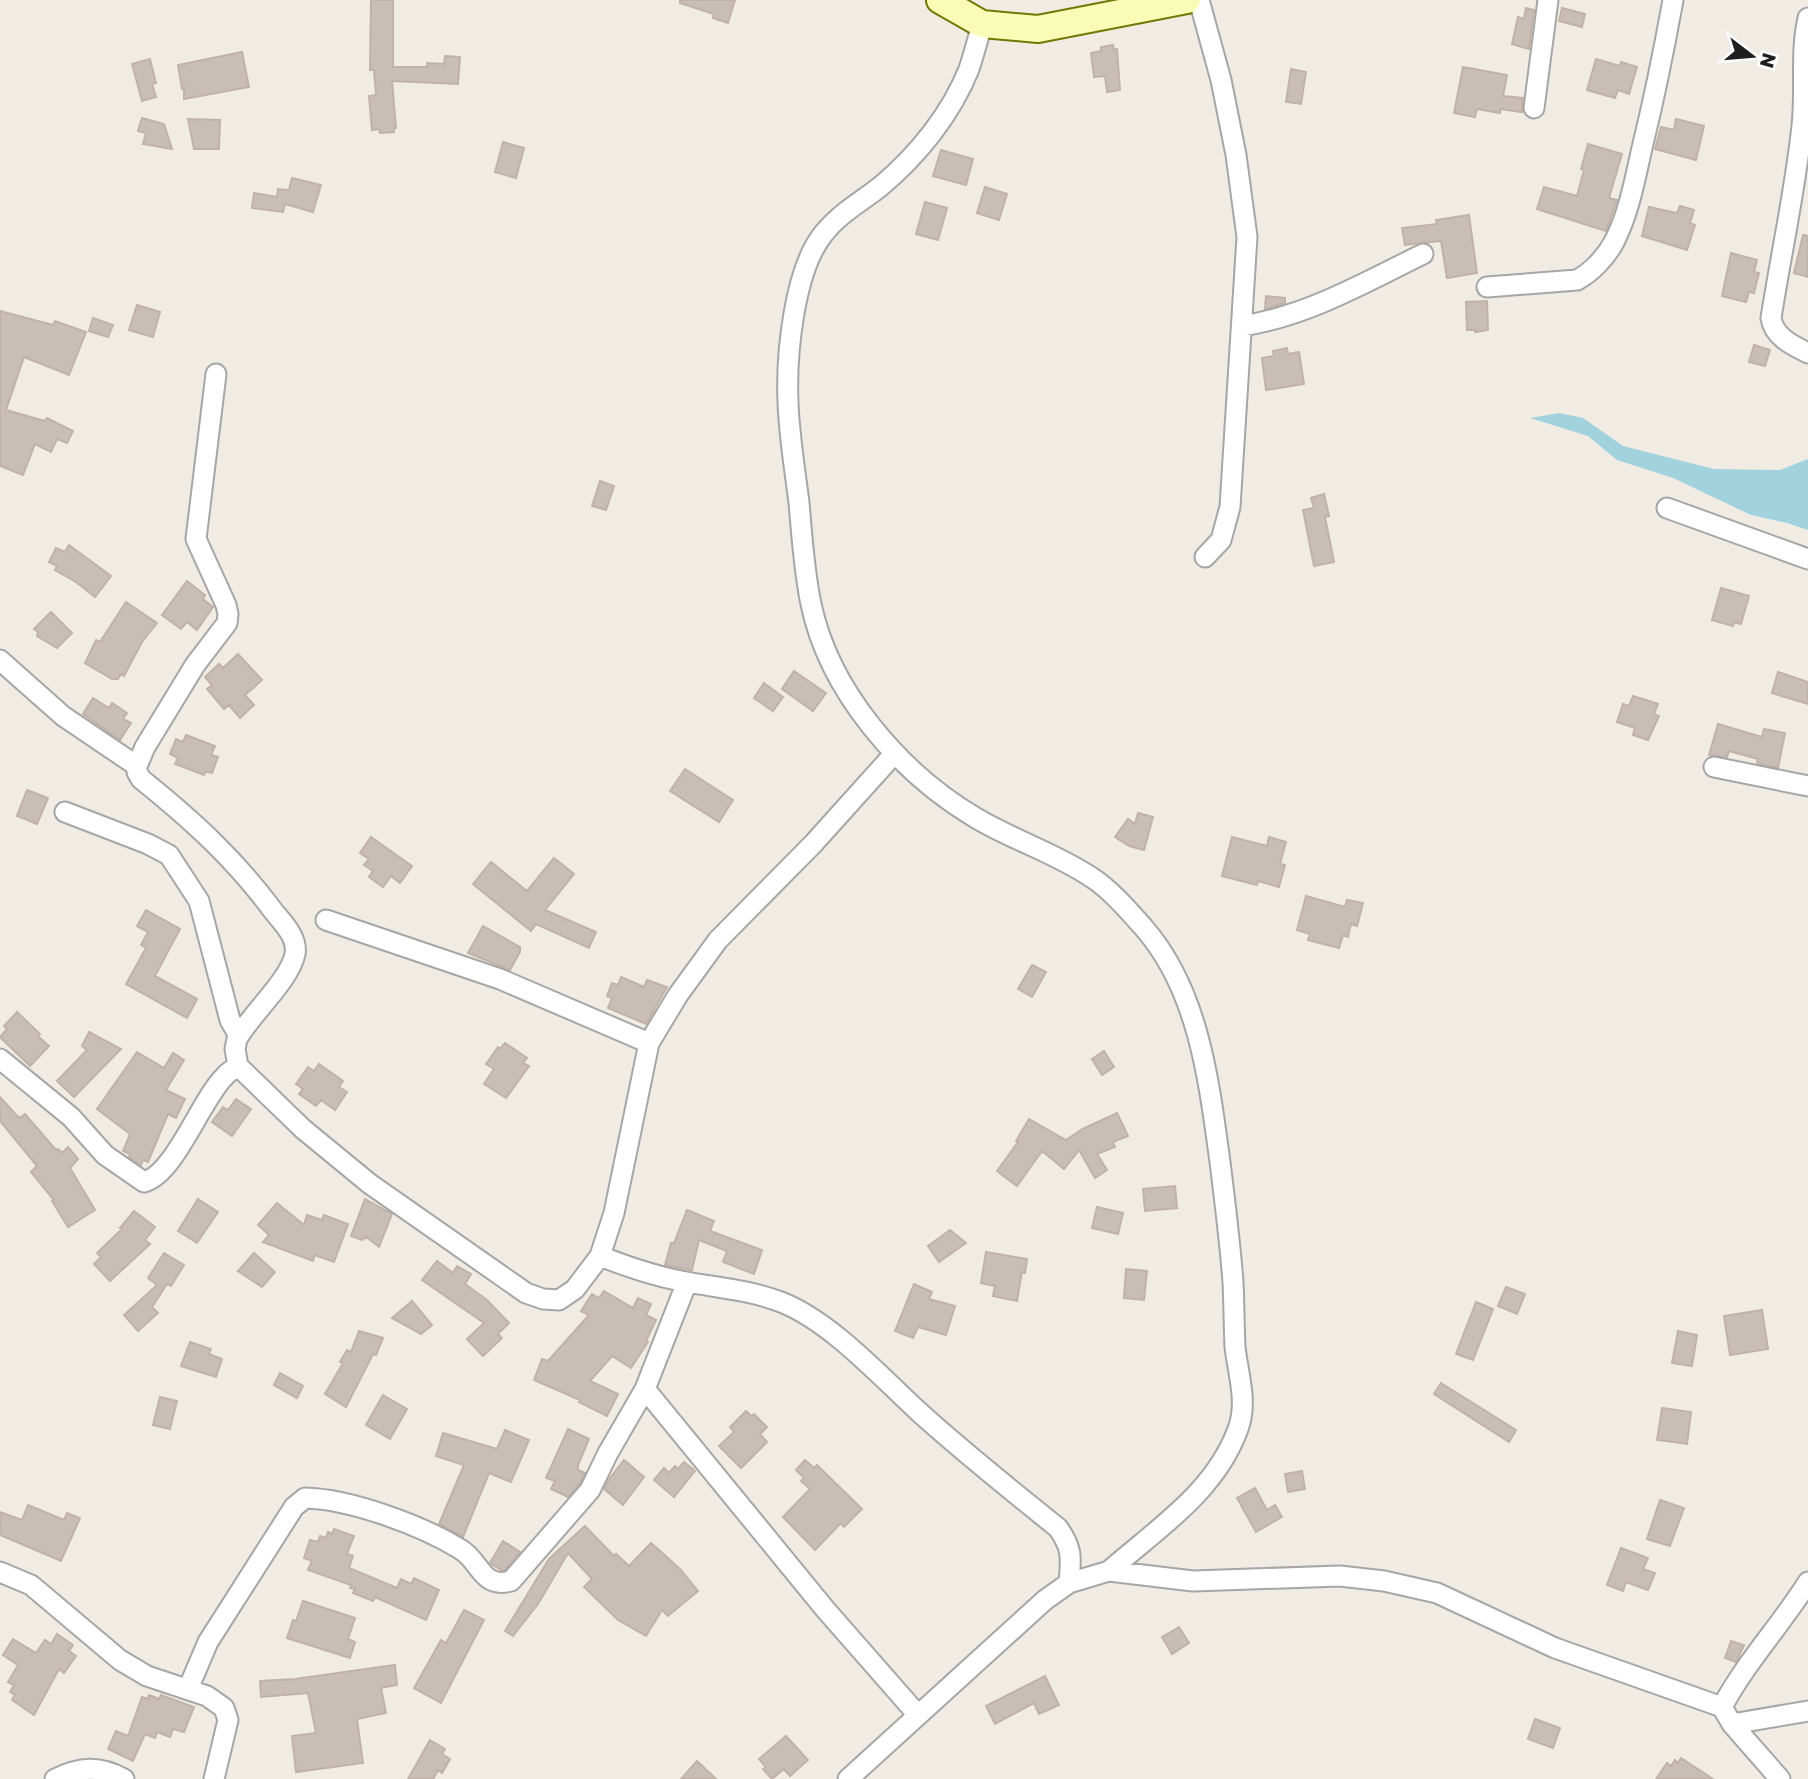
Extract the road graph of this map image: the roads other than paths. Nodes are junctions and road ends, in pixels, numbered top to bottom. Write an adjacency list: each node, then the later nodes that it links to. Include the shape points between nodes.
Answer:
1 (940, 0): 8 (street)
2 (1187, 0): 6 (street)
3 (1199, 0): 12 (street, via 1221,80 1247,237)
4 (1548, 0): 9 (street)
5 (1673, 0): 11 (street, via 1632,191 1614,242 1577,280)
6 (1108, 8): 8 (street, via 1038,29)
7 (1808, 18): 13 (street, via 1795,192 1771,318 1778,335)
8 (982, 24): 19 (street, via 969,69 946,114 883,184 838,217 819,239 802,276 792,331 788,399 810,600 821,644 834,669)
9 (1534, 108)
10 (1423, 254): 12 (street, via 1297,313)
11 (1487, 287)
12 (1242, 326): 16 (street, via 1230,507 1221,540)
13 (1808, 354)
14 (216, 374): 20 (street, via 196,539 226,606 227,623 195,665)
15 (1667, 508): 17 (street)
16 (1205, 557)
17 (1808, 559)
18 (0, 660): 20 (street, via 63,716)
19 (894, 754): 26 (street, via 718,940); 32 (street, via 975,818 1095,879 1146,930 1174,971 1194,1023 1221,1173 1241,1422 1229,1451 1200,1489 1169,1522)
20 (137, 766): 25 (street, via 141,779 226,853 258,889 296,945 290,967)
21 (1714, 767): 22 (street)
22 (1808, 786)
23 (65, 811): 25 (street, via 169,855 199,901 230,1020)
24 (326, 920): 26 (street, via 500,979)
25 (239, 1036): 28 (street, via 235,1049)
26 (649, 1043): 29 (street, via 614,1213)
27 (0, 1059): 28 (street, via 71,1117 105,1156 144,1182 167,1164 224,1076)
28 (238, 1066): 29 (street, via 303,1129 370,1184 526,1293 559,1300 575,1289)
29 (600, 1256): 30 (street)
30 (687, 1283): 31 (street); 35 (street, via 717,1285 783,1303 819,1324 1058,1528 1069,1544)
31 (645, 1389): 36 (street, via 590,1490 511,1581 500,1584 487,1579 468,1554 422,1531 353,1506 305,1497 294,1507 208,1642); 38 (street)
32 (1110, 1571): 35 (street); 39 (street, via 1193,1581 1340,1576 1437,1592 1555,1648)
33 (0, 1572): 36 (street, via 31,1585 120,1660 148,1676)
34 (1808, 1582): 39 (street, via 1767,1637)
35 (1069, 1583): 38 (street)
36 (188, 1689): 42 (street, via 224,1708 228,1720)
37 (1808, 1711): 39 (street)
38 (917, 1714): 43 (street)
39 (1727, 1716): 44 (street)
40 (55, 1779): 41 (street, via 95,1767)
41 (124, 1779)
42 (214, 1779)
43 (848, 1779)
44 (1780, 1779)

